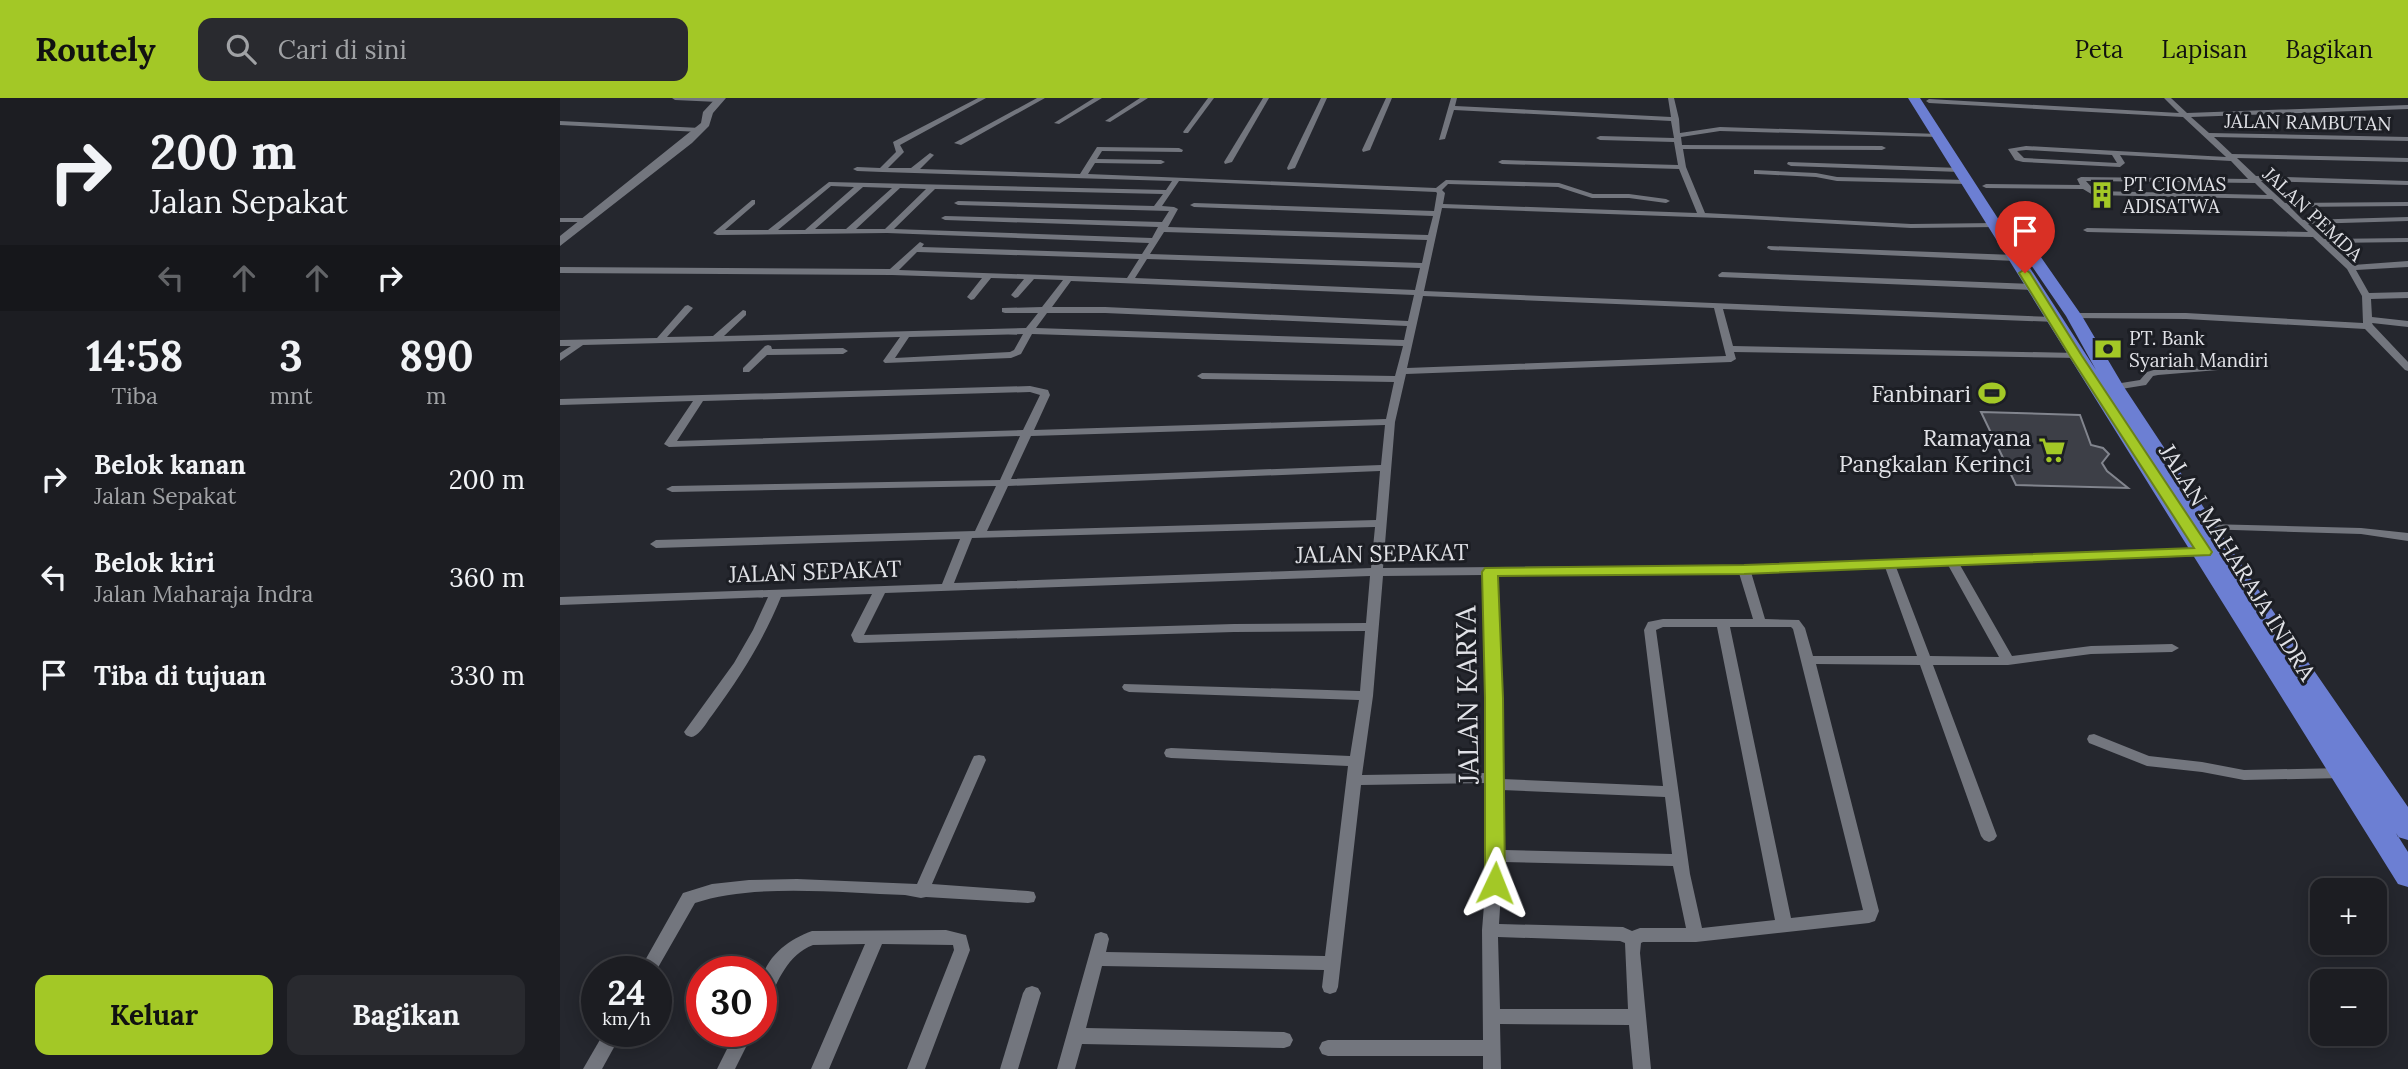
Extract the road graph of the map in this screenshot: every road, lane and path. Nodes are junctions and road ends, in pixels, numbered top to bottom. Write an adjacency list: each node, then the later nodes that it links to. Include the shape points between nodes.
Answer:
1 (676, 98): 15 (street)
2 (984, 98): 50 (street, via 896,144 900,152)
3 (1042, 98): 34 (street)
4 (1099, 98): 24 (street)
5 (1138, 98): 6 (street)
6 (1145, 98): 23 (street)
7 (1211, 98): 27 (street)
8 (1266, 98): 44 (street)
9 (1324, 98): 48 (street)
10 (1389, 98): 37 (street)
11 (1454, 98): 18 (street)
12 (1671, 98): 22 (street)
13 (2168, 98): 21 (street, JALAN PEMDA)
14 (2393, 98): 19 (street)
15 (719, 99): 26 (street)
16 (2094, 99): 20 (street)
17 (1925, 102): 20 (street); 28 (highway, JALAN MAHARAJA INDRA); 56 (highway, JALAN MAHARAJA INDRA)
18 (1451, 108): 22 (street); 31 (street)
19 (2407, 108): 21 (street)
20 (2099, 110): 21 (street)
21 (2187, 115): 29 (street, JALAN PEMDA)
22 (1676, 119): 33 (street)
23 (1108, 121)
24 (1057, 122)
25 (562, 124): 26 (street)
26 (700, 130): 79 (street)
27 (1186, 132)
28 (1938, 135): 33 (street, via 1720,129); 56 (highway, JALAN MAHARAJA INDRA)
29 (2208, 135): 32 (street, JALAN RAMBUTAN); 40 (street, JALAN PEMDA)
30 (1600, 138): 33 (street)
31 (1441, 139)
32 (2408, 139)
33 (1678, 141): 35 (street); 47 (street)
34 (958, 143)
35 (1882, 148)
36 (1179, 150): 42 (street, via 1103,149)
37 (1366, 150)
38 (2115, 153): 38 (street, via 2026,148 2012,149 2023,160 2120,164); 40 (street)
39 (930, 155): 51 (street)
40 (2230, 157): 41 (street); 57 (street, JALAN PEMDA)
41 (2408, 160)
42 (1092, 161): 43 (street); 54 (street)
43 (1161, 162)
44 (1228, 162)
45 (1502, 162): 47 (street)
46 (1791, 164): 56 (street)
47 (1682, 167): 75 (street)
48 (1291, 168)
49 (857, 169): 50 (street)
50 (882, 170): 51 (street)
51 (913, 171): 53 (street)
52 (1757, 172): 56 (street, via 1837,179)
53 (989, 174): 54 (street); 62 (street)
54 (1082, 177): 55 (street)
55 (1177, 179): 64 (street); 65 (street)
56 (1971, 179): 63 (street); 81 (highway, JALAN MAHARAJA INDRA); 119 (highway, JALAN MAHARAJA INDRA)
57 (2253, 180): 58 (street); 63 (street, via 2081,178); 66 (street, JALAN PEMDA)
58 (2408, 183)
59 (861, 185): 60 (street); 86 (street); 87 (street, via 826,185)
60 (898, 186): 61 (street); 84 (street)
61 (932, 187): 62 (street); 85 (street)
62 (975, 187): 65 (street); 69 (street)
63 (2085, 187): 66 (street, via 2093,192)
64 (1438, 190): 67 (street, via 1446,182 1559,185 1592,196); 74 (street)
65 (1167, 192): 73 (street)
66 (2273, 197): 72 (street, JALAN PEMDA)
67 (1666, 201)
68 (752, 202): 87 (street, via 718,233)
69 (958, 202): 73 (street); 76 (street)
70 (2408, 204): 72 (street)
71 (1194, 205): 74 (street)
72 (2283, 205): 80 (street, JALAN PEMDA)
73 (1157, 208): 82 (street, via 1175,210)
74 (1437, 210): 75 (street); 89 (street)
75 (1702, 216): 81 (street, via 1911,226)
76 (944, 218): 82 (street); 88 (street)
77 (2408, 219): 80 (street)
78 (560, 220): 79 (street)
79 (587, 220): 93 (street)
80 (2302, 222): 90 (street, JALAN PEMDA)
81 (1995, 225): 97 (highway, JALAN MAHARAJA INDRA)
82 (1163, 227): 89 (street); 92 (street)
83 (2087, 230): 90 (street)
84 (849, 231): 85 (street); 86 (street)
85 (887, 231): 88 (street)
86 (807, 232): 87 (street)
87 (769, 233)
88 (930, 233): 92 (street); 95 (street)
89 (1432, 238): 99 (street)
90 (2321, 238): 91 (street); 100 (street, JALAN PEMDA)
91 (2408, 240)
92 (1156, 241): 96 (street)
93 (560, 242)
94 (1771, 248): 97 (street)
95 (916, 249): 96 (street); 102 (street)
96 (1148, 255): 99 (street); 107 (street)
97 (2015, 258): 108 (highway, JALAN MAHARAJA INDRA)
98 (2408, 264): 100 (street)
99 (1426, 265): 109 (street)
100 (2351, 268): 112 (street, JALAN PEMDA)
101 (560, 270): 102 (street)
102 (892, 272): 103 (street)
103 (989, 275): 105 (street); 113 (street)
104 (1722, 275): 108 (street)
105 (1031, 277): 106 (street); 110 (street)
106 (1069, 278): 107 (street); 117 (street)
107 (1129, 280): 109 (street)
108 (2033, 287): 120 (highway, JALAN MAHARAJA INDRA)
109 (1420, 293): 114 (street); 122 (street)
110 (1015, 295)
111 (2408, 295): 112 (street)
112 (2366, 296): 121 (street, JALAN PEMDA)
113 (971, 297)
114 (1718, 306): 120 (street); 132 (street)
115 (688, 308): 128 (street)
116 (1005, 310): 117 (street)
117 (1044, 310): 122 (street); 124 (street)
118 (743, 313): 127 (street)
119 (2074, 316): 121 (street); 142 (highway, JALAN MAHARAJA INDRA)
120 (2053, 320): 135 (highway, JALAN MAHARAJA INDRA)
121 (2367, 323): 123 (street); 138 (street)
122 (1413, 324): 131 (street)
123 (2408, 324)
124 (1029, 331): 126 (street); 126 (street, via 1018,352 1011,355 888,361); 131 (street)
125 (780, 335): 126 (street); 127 (street); 134 (street)
126 (906, 335)
127 (717, 337): 128 (street)
128 (660, 340): 129 (street)
129 (581, 342): 130 (street); 136 (street)
130 (560, 343)
131 (1409, 343): 140 (street)
132 (1731, 349): 135 (street); 140 (street, via 1731,359)
133 (843, 351): 134 (street)
134 (764, 352): 139 (street)
135 (2076, 356): 155 (highway, JALAN MAHARAJA INDRA)
136 (560, 358)
137 (2251, 365): 142 (street, via 2157,372 2143,383)
138 (2408, 368)
139 (746, 370)
140 (1401, 375): 141 (street); 145 (street)
141 (1202, 376)
142 (2115, 387): 151 (highway, JALAN MAHARAJA INDRA)
143 (701, 397): 144 (street); 146 (street, via 1040,391 1045,395); 146 (street, via 670,444)
144 (560, 402)
145 (1390, 422): 146 (street); 147 (street)
146 (1026, 433): 148 (street)
147 (1385, 468): 148 (street); 150 (street)
148 (1002, 484): 149 (street); 152 (street)
149 (672, 489)
150 (1380, 523): 152 (street); 159 (street)
151 (2207, 527): 153 (street, via 2361,531); 161 (highway, JALAN MAHARAJA INDRA)
152 (973, 535): 154 (street); 162 (street)
153 (2408, 537)
154 (656, 544)
155 (2204, 552): 156 (street, JALAN SEPAKAT); 161 (highway, JALAN MAHARAJA INDRA)
156 (1952, 561): 157 (street, JALAN SEPAKAT); 172 (street)
157 (1889, 563): 158 (street, JALAN SEPAKAT); 171 (street)
158 (1744, 569): 160 (street, JALAN SEPAKAT); 166 (street)
159 (1376, 572): 160 (street, JALAN SEPAKAT); 162 (street, JALAN SEPAKAT); 168 (street)
160 (1490, 572): 182 (street, JALAN KARYA)
161 (2233, 585): 180 (highway, JALAN MAHARAJA INDRA); 184 (highway, JALAN MAHARAJA INDRA)
162 (946, 588): 163 (street, JALAN SEPAKAT)
163 (880, 590): 164 (street, JALAN SEPAKAT); 168 (street, via 859,639)
164 (776, 594): 165 (street, JALAN SEPAKAT); 175 (street, via 749,648)
165 (560, 601)
166 (1760, 622): 167 (street); 170 (street, via 1795,623)
167 (1723, 623): 183 (street, via 1663,623 1650,630); 191 (street)
168 (1372, 627): 174 (street)
169 (2172, 648): 172 (street, via 2091,650)
170 (1808, 660): 171 (street); 191 (street, via 1872,909 1869,916)
171 (1926, 660): 172 (street); 185 (street)
172 (2008, 661)
173 (1129, 687): 174 (street)
174 (1366, 696): 179 (street)
175 (691, 732)
176 (2094, 739): 180 (street, via 2147,761 2244,775)
177 (1171, 753): 179 (street)
178 (979, 760): 189 (street)
179 (1356, 761): 181 (street)
180 (2343, 773): 188 (highway, JALAN MAHARAJA INDRA)
181 (1354, 780): 182 (street); 199 (street)
182 (1495, 781): 183 (street); 186 (street, JALAN KARYA)
183 (1670, 792): 187 (street)
184 (2408, 829)
185 (1989, 836)
186 (1496, 856): 187 (street); 192 (street, JALAN KARYA)
187 (1680, 860): 193 (street)
188 (2408, 876)
189 (921, 892): 190 (street); 197 (street, via 767,886 701,892 687,902)
190 (1028, 897)
191 (1784, 925): 193 (street)
192 (1490, 930): 196 (street, via 1623,934); 203 (street, JALAN KARYA)
193 (1696, 935): 196 (street, via 1640,935)
194 (876, 937): 200 (street, via 800,941); 213 (street); 214 (street, via 946,937 963,942)
195 (1101, 939): 198 (street)
196 (1633, 940): 204 (street)
197 (656, 956)
198 (1097, 959): 199 (street); 205 (street)
199 (1332, 963): 201 (street)
200 (777, 969)
201 (1330, 987)
202 (1032, 993): 215 (street)
203 (1492, 1016): 204 (street); 210 (street, JALAN KARYA)
204 (1637, 1017): 218 (street)
205 (1075, 1036): 206 (street); 216 (street)
206 (1284, 1040)
207 (605, 1047): 211 (street)
208 (737, 1047): 212 (street)
209 (1328, 1048): 210 (street)
210 (1492, 1048): 217 (street, JALAN KARYA)
211 (592, 1069)
212 (726, 1069)
213 (820, 1069)
214 (916, 1069)
215 (1009, 1069)
216 (1066, 1069)
217 (1492, 1069)
218 (1642, 1069)

